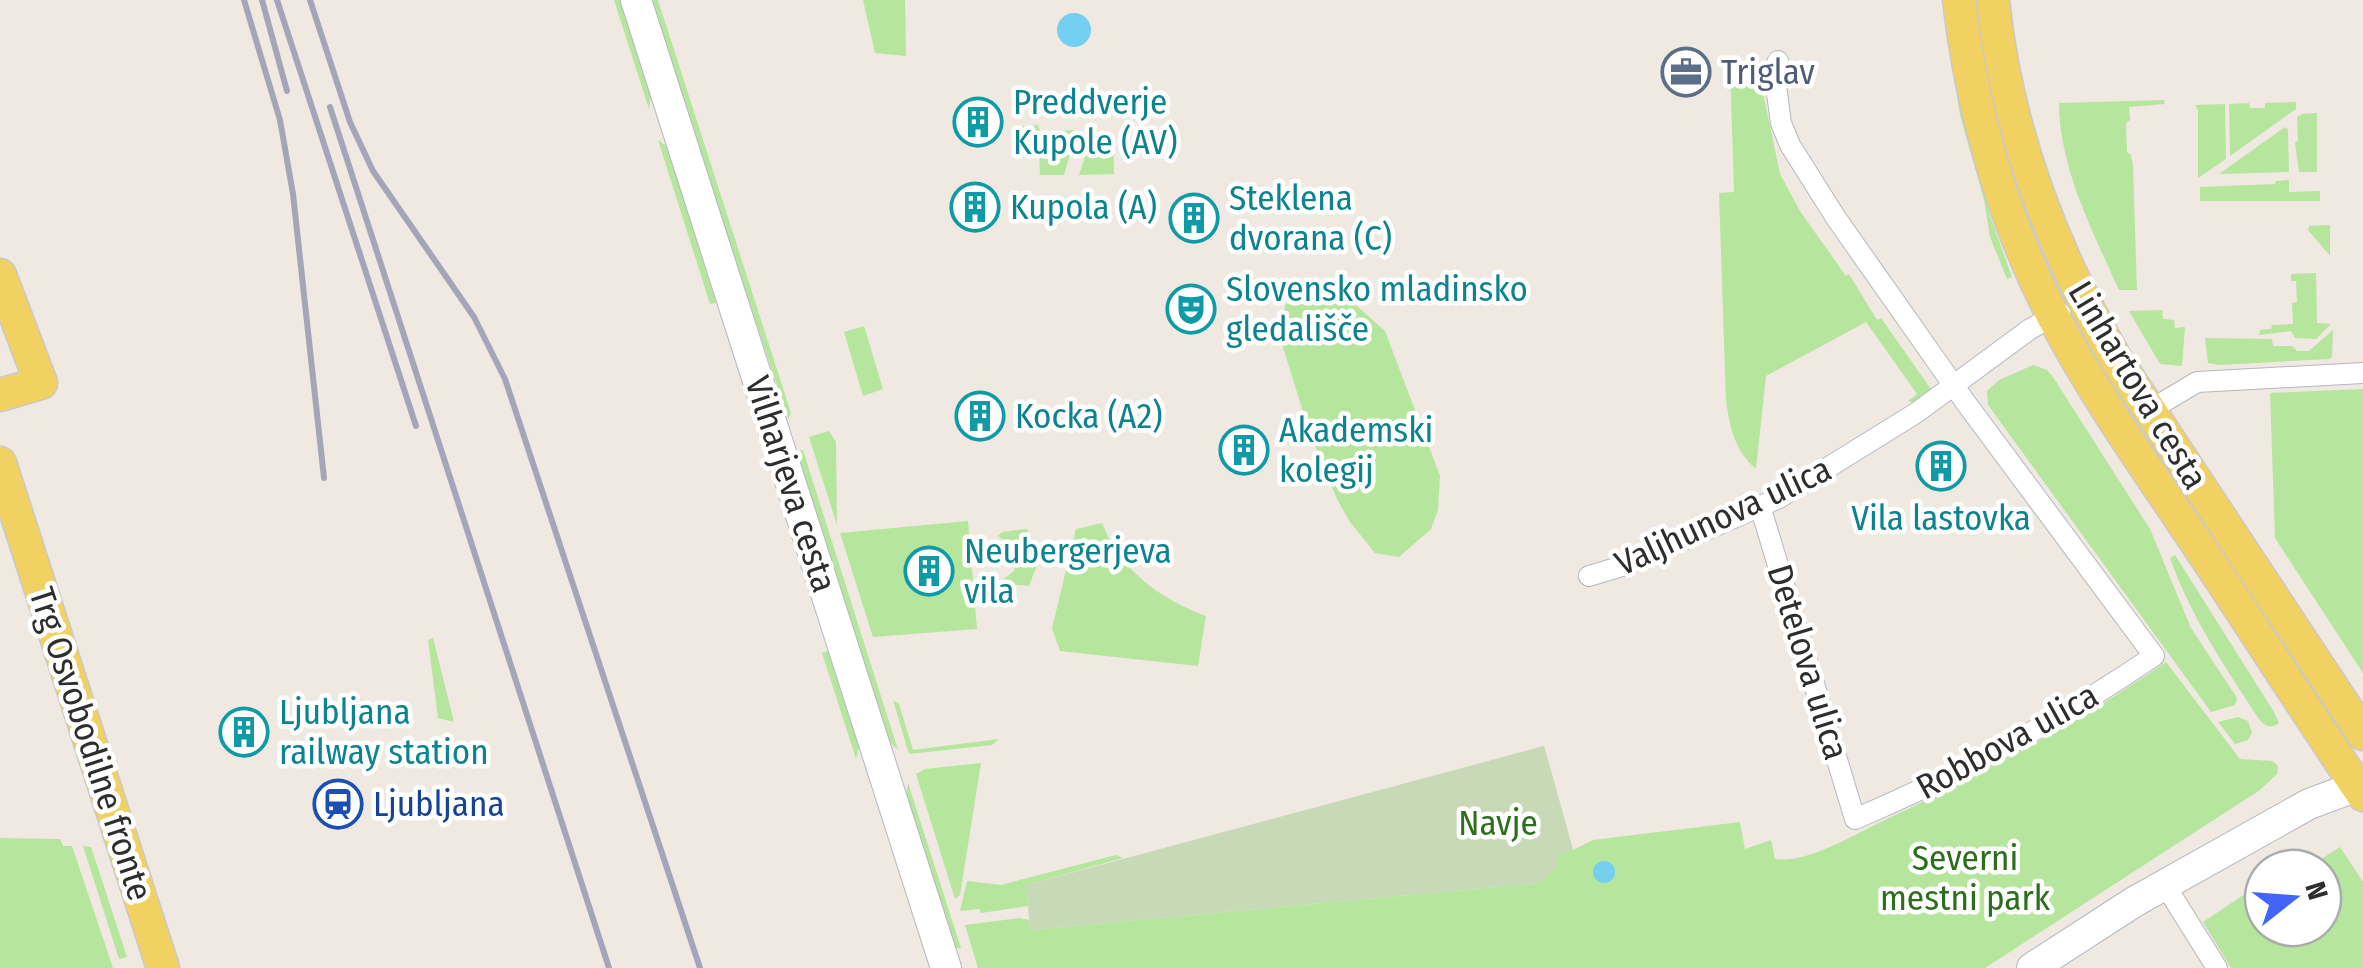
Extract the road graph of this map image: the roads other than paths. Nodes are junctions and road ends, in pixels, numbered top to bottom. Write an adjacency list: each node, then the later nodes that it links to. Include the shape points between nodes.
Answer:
1 (636, 0): 20 (main road, Vilharjeva cesta)
2 (1960, 0): 7 (main road, Linhartova cesta, via 1994,166)
3 (1993, 0): 6 (main road, Linhartova cesta, via 2023,152)
4 (1778, 61): 9 (street, via 1776,98 1790,145)
5 (0, 274): 10 (main road, via 41,383)
6 (2083, 301): 7 (street); 11 (main road, Linhartova cesta)
7 (2054, 316): 9 (street, Linhartova cesta); 16 (main road, Linhartova cesta)
8 (2363, 373): 11 (street, via 2197,382)
9 (1955, 386): 13 (street, Valjhunova ulica); 17 (street, Robbova ulica, via 2154,656 2018,740)
10 (0, 395)
11 (2150, 410): 15 (main road, Linhartova cesta)
12 (0, 464): 19 (main road, Trg Osvobodilne fronte)
13 (1760, 506): 14 (street, Valjhunova ulica); 17 (street, Detelova ulica)
14 (1589, 576)
15 (2363, 734)
16 (2361, 788): 18 (main road, via 2310,804)
17 (1855, 818)
18 (2165, 885): 21 (main road); 22 (street)
19 (163, 968)
20 (946, 968)
21 (2032, 968)
22 (2217, 968)

